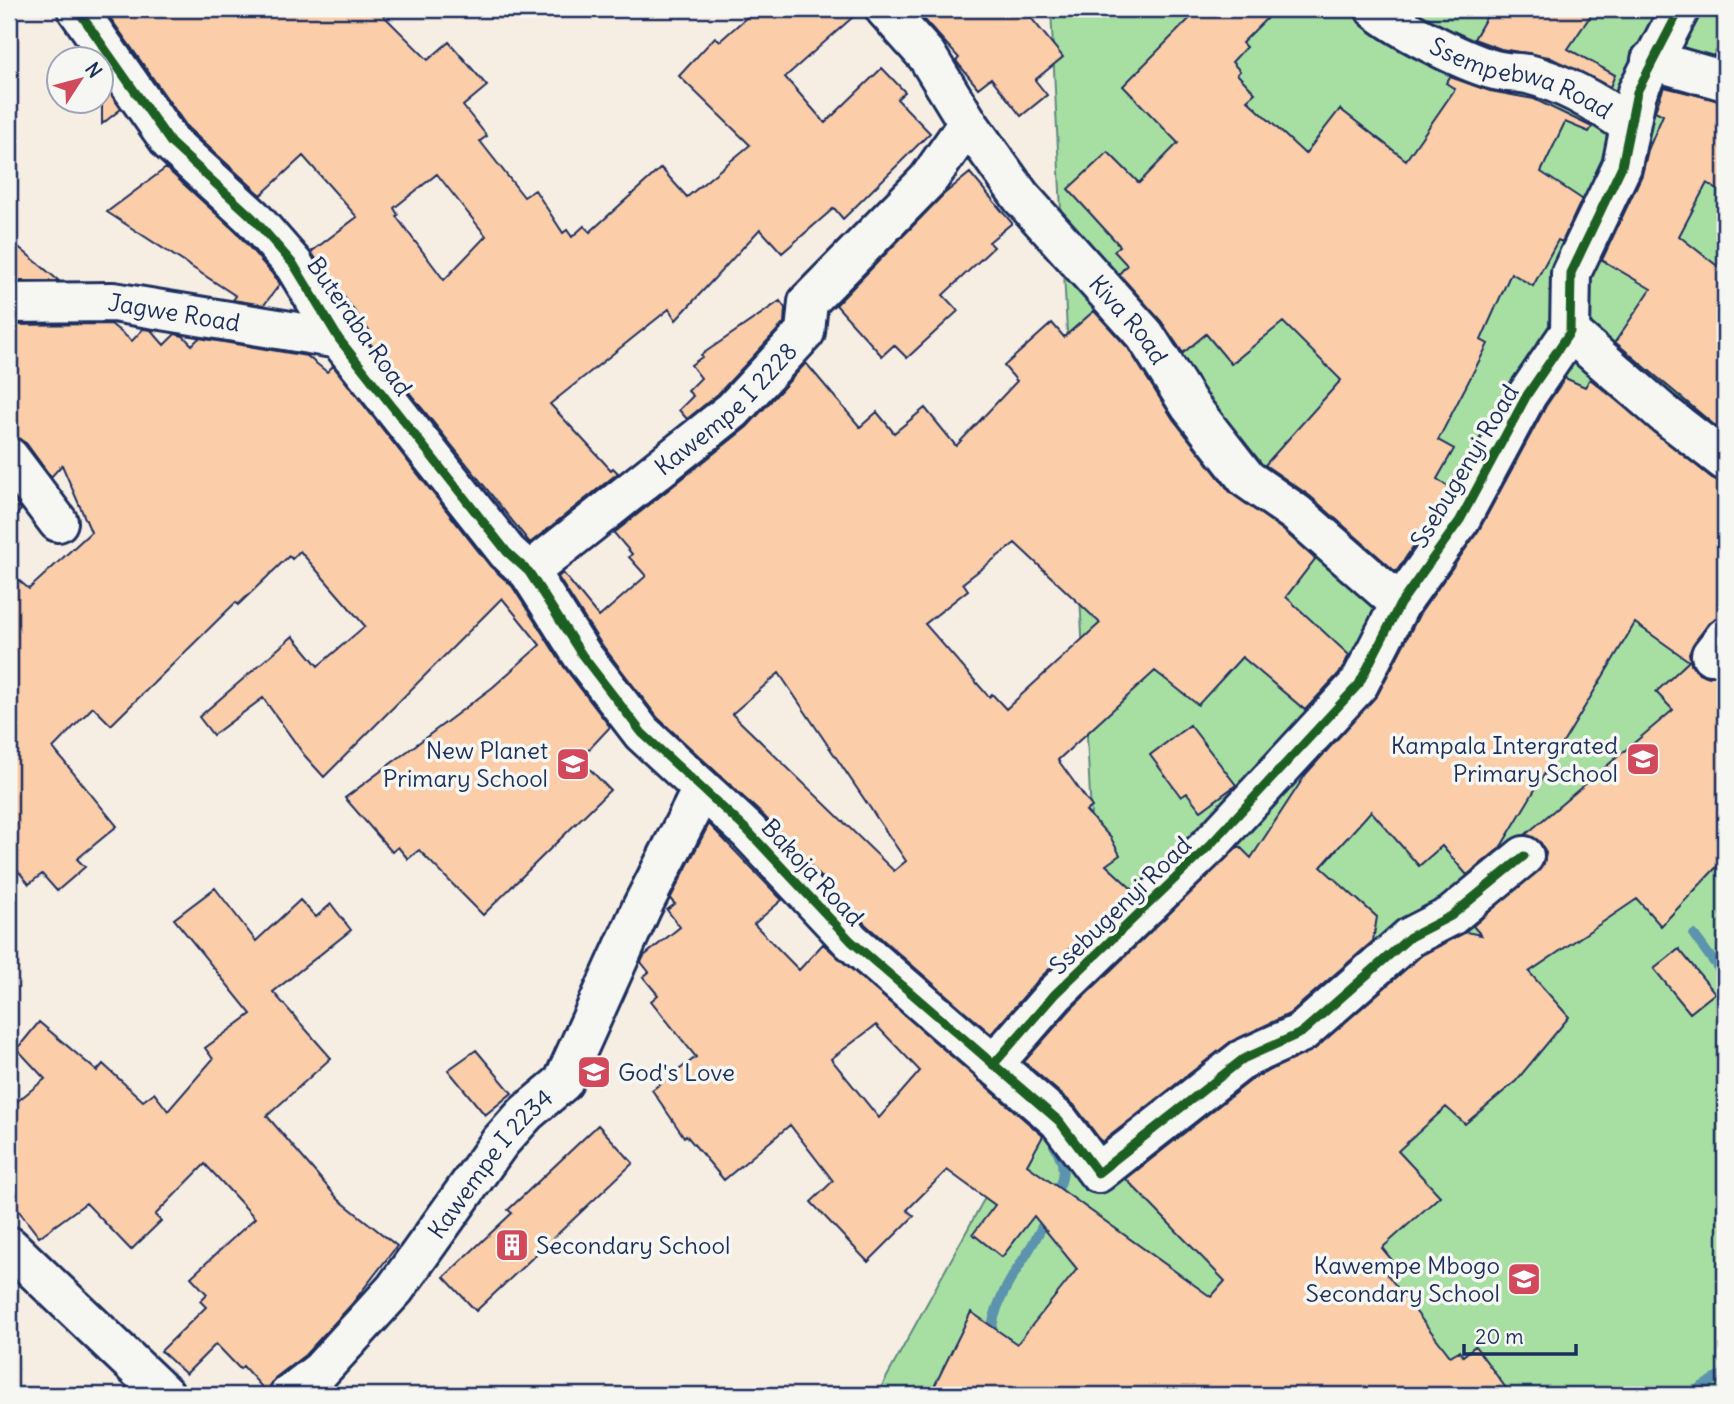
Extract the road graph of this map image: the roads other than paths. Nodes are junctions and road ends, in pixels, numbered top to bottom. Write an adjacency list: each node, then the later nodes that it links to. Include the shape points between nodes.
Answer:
1 (77, 9): 11 (street, Buteraba Road, via 171,142 252,217 294,265)
2 (885, 9): 7 (street, Kiva Road, via 927,56)
3 (1375, 9): 8 (street, Ssempebwa Road, via 1490,69 1528,74 1592,102)
4 (1680, 9): 5 (street)
5 (1651, 60): 6 (street); 8 (street, via 1637,92)
6 (1725, 82)
7 (968, 123): 15 (street, Kawempe I 2228, via 928,180 808,302 805,332 733,410); 16 (street, Kiva Road, via 1021,197 1145,334 1190,406 1247,479 1296,513)
8 (1630, 126): 10 (street, via 1622,166 1571,273)
9 (9, 303): 11 (street, Jagwe Road, via 113,302)
10 (1570, 332): 13 (street); 16 (street, Ssebugenyi Road, via 1527,395 1460,520)
11 (339, 339): 15 (street, Buteraba Road, via 507,552)
12 (9, 457): 14 (street)
13 (1725, 461)
14 (58, 522)
15 (529, 572): 17 (street, Bakoja Road, via 582,655 642,733)
16 (1400, 604): 19 (street, Ssebugenyi Road, via 1359,684 1210,845 1055,994)
17 (702, 789): 19 (street, Bakoja Road, via 851,941); 22 (street, Kawempe I 2234, via 642,906 563,1082 500,1142 395,1289 320,1371)
18 (1524, 856): 19 (street, Bakoja Road, via 1451,916 1410,937 1301,1033 1243,1059 1098,1173 1059,1121)
19 (993, 1065)
20 (9, 1246): 21 (street)
21 (165, 1395)
22 (289, 1395)

